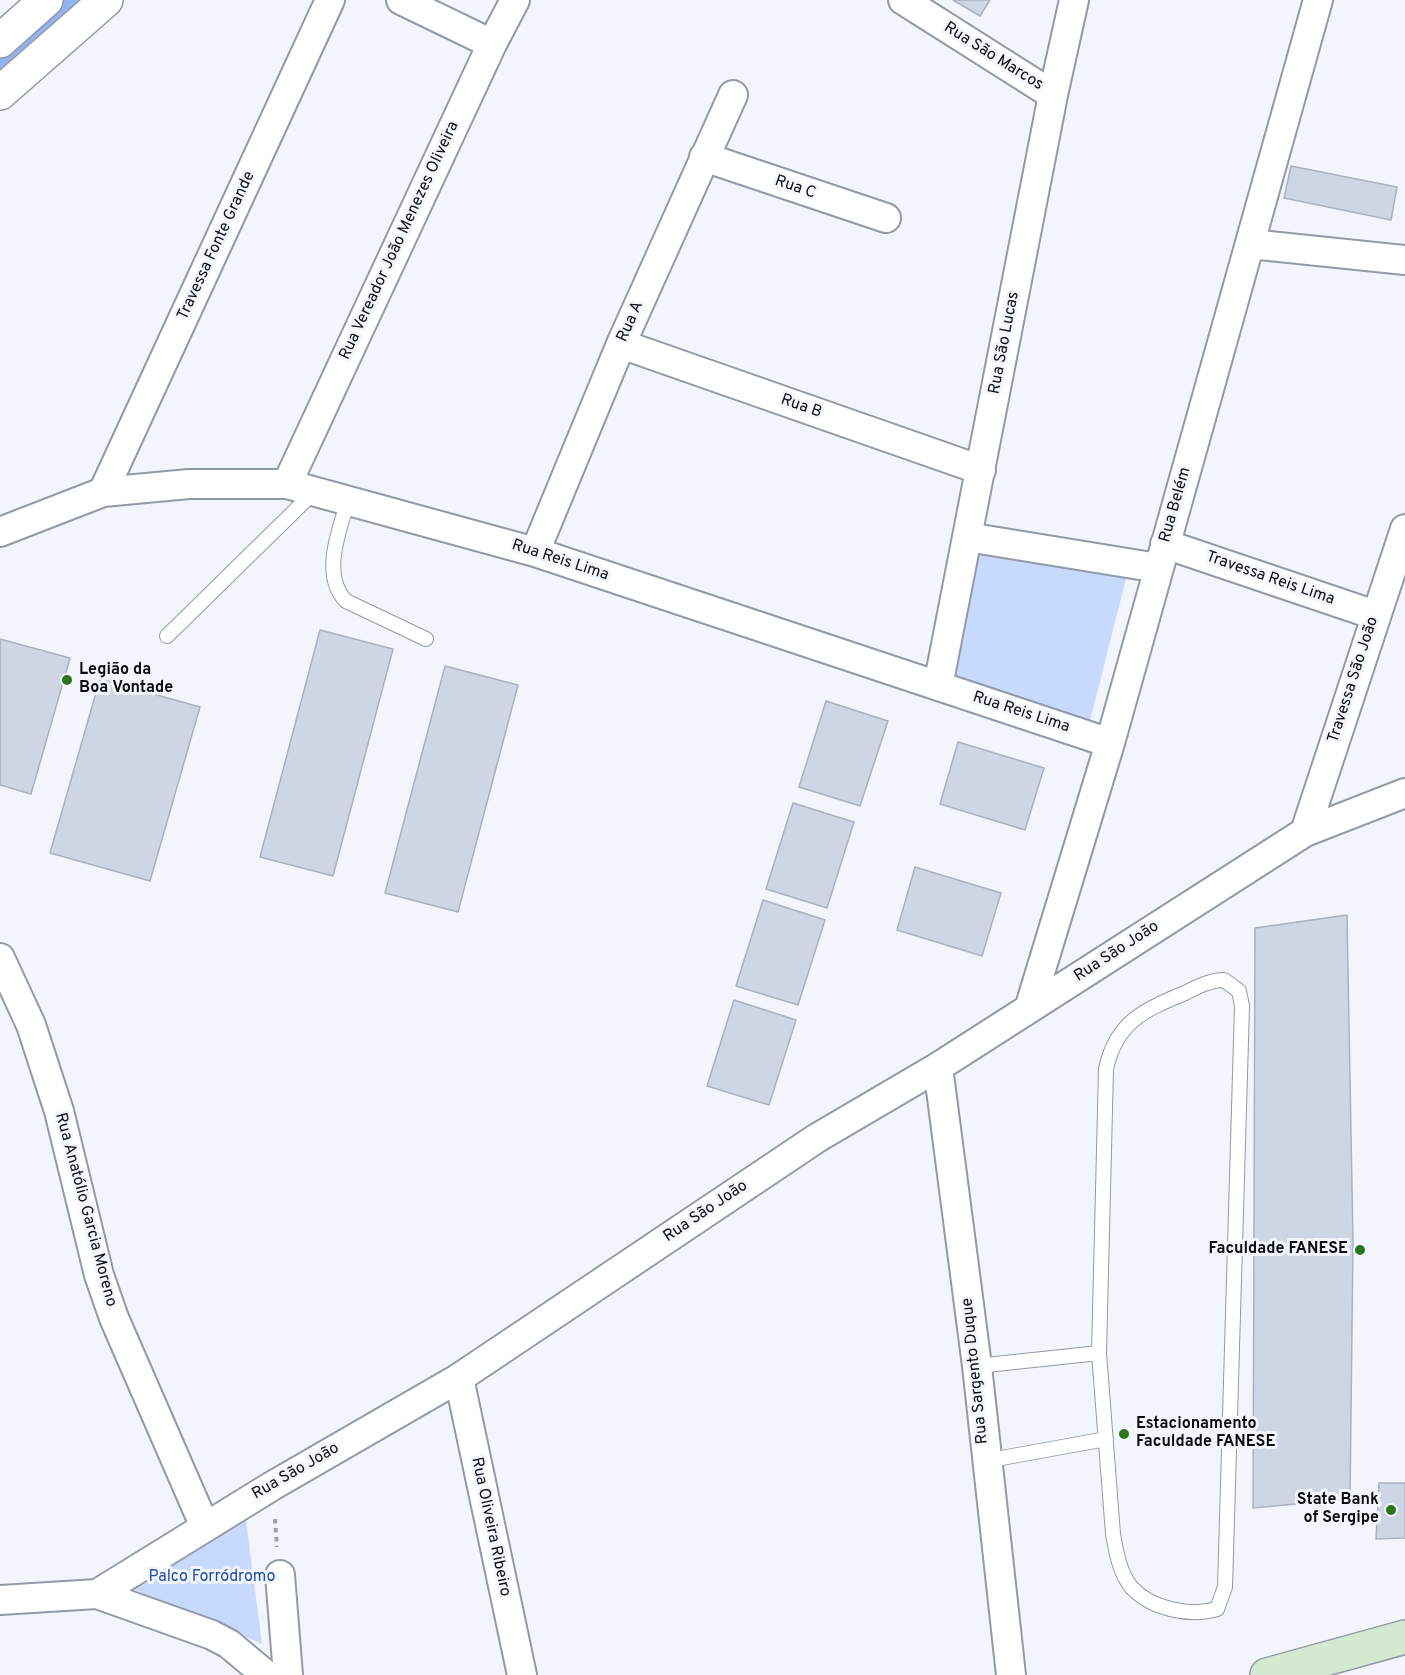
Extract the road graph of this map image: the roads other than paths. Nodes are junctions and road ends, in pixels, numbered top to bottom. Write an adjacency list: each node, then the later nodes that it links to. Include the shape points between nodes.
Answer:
1 (46, 0): 9 (street)
2 (106, 0): 11 (street)
3 (330, 0): 22 (street, Travessa Fonte Grande)
4 (401, 0): 10 (street)
5 (515, 0): 10 (street, Rua Vereador João Menezes Oliveira)
6 (903, 0): 13 (street, Rua São Marcos)
7 (1074, 0): 13 (street, Rua São Lucas)
8 (1318, 0): 16 (street, Rua Belém)
9 (0, 40)
10 (492, 44): 20 (street, Rua Vereador João Menezes Oliveira)
11 (0, 93)
12 (733, 95): 14 (street, Rua A)
13 (1053, 95): 19 (street, Rua São Lucas)
14 (704, 157): 15 (street, Rua C); 18 (street, Rua A)
15 (886, 218)
16 (1250, 244): 17 (street); 28 (street, Rua Belém)
17 (1405, 260)
18 (621, 344): 19 (street, Rua B); 27 (street, Rua A)
19 (981, 470): 26 (street, Rua São Lucas)
20 (287, 484): 21 (street, Rua Reis Lima); 22 (street, Rua Reis Lima, via 189,484)
21 (315, 491): 23 (street, Rua Reis Lima); 30 (lane)
22 (103, 492): 25 (street, Rua Reis Lima)
23 (348, 501): 27 (street, Rua Reis Lima); 31 (lane, via 333,557 336,587 341,596)
24 (1405, 529): 29 (street, Travessa São João)
25 (0, 532)
26 (967, 537): 28 (street, Travessa Reis Lima); 32 (street, Rua São Lucas)
27 (535, 552): 32 (street, Rua Reis Lima)
28 (1162, 556): 29 (street, Travessa Reis Lima); 33 (street, Rua Belém)
29 (1375, 615): 35 (street, Travessa São João)
30 (167, 636)
31 (426, 639)
32 (938, 686): 33 (street, Rua Reis Lima)
33 (1110, 743): 37 (street, Rua Belém)
34 (1405, 793): 35 (street, Rua São João)
35 (1305, 832): 37 (street, Rua São João)
36 (0, 958): 44 (street, Rua Anatólio Garcia Moreno, via 31,1025 59,1111 99,1275 114,1318)
37 (1029, 1009): 38 (street, Rua São João)
38 (938, 1067): 40 (street, Rua Sargento Duque); 41 (street, Rua São João, via 817,1138)
39 (1099, 1353): 40 (lane); 42 (lane); 42 (lane, via 1108,1058 1122,1033 1140,1014 1208,983 1224,980 1239,991 1242,1006 1227,1546 1225,1587 1217,1608 1197,1611 1166,1607 1131,1587 1117,1556 1113,1534)
40 (977, 1366): 43 (street, Rua Sargento Duque)
41 (459, 1378): 44 (street, Rua São João); 51 (street, Rua Oliveira Ribeiro)
42 (1106, 1439): 43 (lane)
43 (985, 1461): 52 (street, Rua Sargento Duque)
44 (206, 1527): 46 (street, Rua São João)
45 (280, 1575): 50 (street)
46 (97, 1594): 47 (street, Rua São João); 49 (street, via 212,1635)
47 (0, 1600)
48 (1405, 1637): 53 (main road)
49 (266, 1675)
50 (288, 1675)
51 (522, 1675)
52 (1011, 1675)
53 (1267, 1675)

